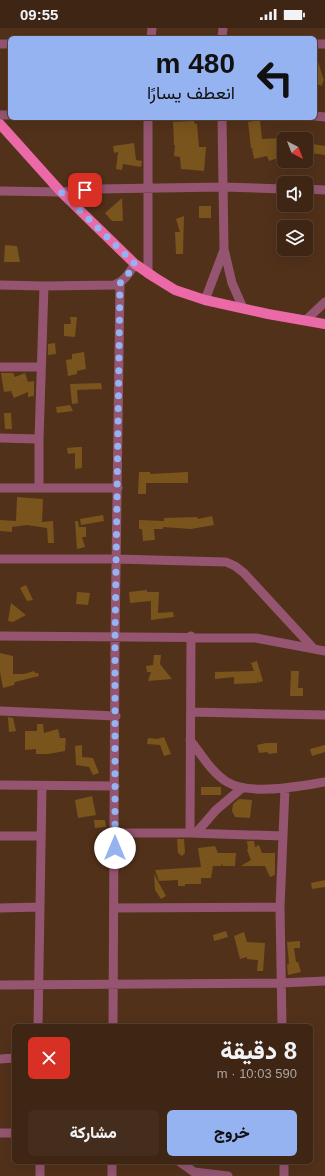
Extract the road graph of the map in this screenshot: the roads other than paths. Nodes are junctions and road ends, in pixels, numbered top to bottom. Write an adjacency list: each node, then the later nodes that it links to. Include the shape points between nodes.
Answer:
1 (148, 120): 5 (street)
2 (222, 120): 4 (street)
3 (0, 124): 10 (main road)
4 (223, 187): 5 (street); 6 (street); 11 (street)
5 (148, 188): 10 (street); 13 (street)
6 (277, 189)
7 (313, 189): 8 (street)
8 (325, 190)
9 (0, 191): 10 (street)
10 (61, 192): 12 (main road)
11 (224, 249): 17 (street); 19 (street, via 232,283)
12 (135, 264): 13 (main road); 14 (street)
13 (148, 274): 17 (main road, via 175,290)
14 (120, 283): 16 (street); 28 (street)
15 (0, 285): 16 (street)
16 (44, 286): 23 (street)
17 (206, 300): 19 (main road)
18 (325, 302): 20 (street)
19 (243, 308): 20 (main road)
20 (306, 320): 21 (main road)
21 (325, 324)
22 (0, 367): 23 (street)
23 (42, 367): 25 (street)
24 (0, 438): 25 (street)
25 (39, 439): 26 (street)
26 (39, 487): 27 (street); 28 (street)
27 (0, 488)
28 (118, 488): 29 (street)
29 (116, 558): 30 (street); 33 (street); 34 (street, via 226,562 235,566)
30 (0, 559)
31 (0, 636): 33 (street)
32 (191, 636): 33 (street); 34 (street, via 256,638); 37 (street)
33 (115, 638): 39 (street)
34 (314, 649): 35 (street)
35 (325, 651)
36 (0, 711): 39 (street)
37 (191, 712): 38 (street); 40 (street)
38 (325, 715)
39 (116, 716): 44 (street)
40 (190, 740): 45 (street, via 216,773 227,782); 48 (street)
41 (325, 782): 46 (street)
42 (0, 785): 43 (street)
43 (42, 786): 44 (street); 50 (street)
44 (115, 786): 47 (street)
45 (242, 788): 46 (street); 48 (street)
46 (285, 788): 51 (street)
47 (115, 832): 48 (street); 55 (street)
48 (193, 833): 51 (street)
49 (0, 836): 50 (street)
50 (40, 836): 52 (street)
51 (283, 836): 53 (street)
52 (40, 907): 54 (street); 60 (street)
53 (280, 907): 55 (street); 58 (street)
54 (0, 908)
55 (114, 908): 57 (street)
56 (325, 980): 58 (street)
57 (113, 983): 58 (street); 60 (street); 62 (street)
58 (281, 983): 63 (street)
59 (0, 985): 60 (street)
60 (38, 985): 61 (street)
61 (38, 1024)
62 (113, 1024)
63 (282, 1024)
64 (0, 1058): 65 (street)
65 (12, 1058)
66 (0, 1133): 67 (street)
67 (12, 1133)
68 (40, 1164): 73 (street)
69 (112, 1164): 74 (street)
70 (182, 1164): 72 (street)
71 (284, 1164): 76 (street)
72 (194, 1174): 75 (street)
73 (40, 1176)
74 (112, 1176)
75 (228, 1176)
76 (284, 1176)

